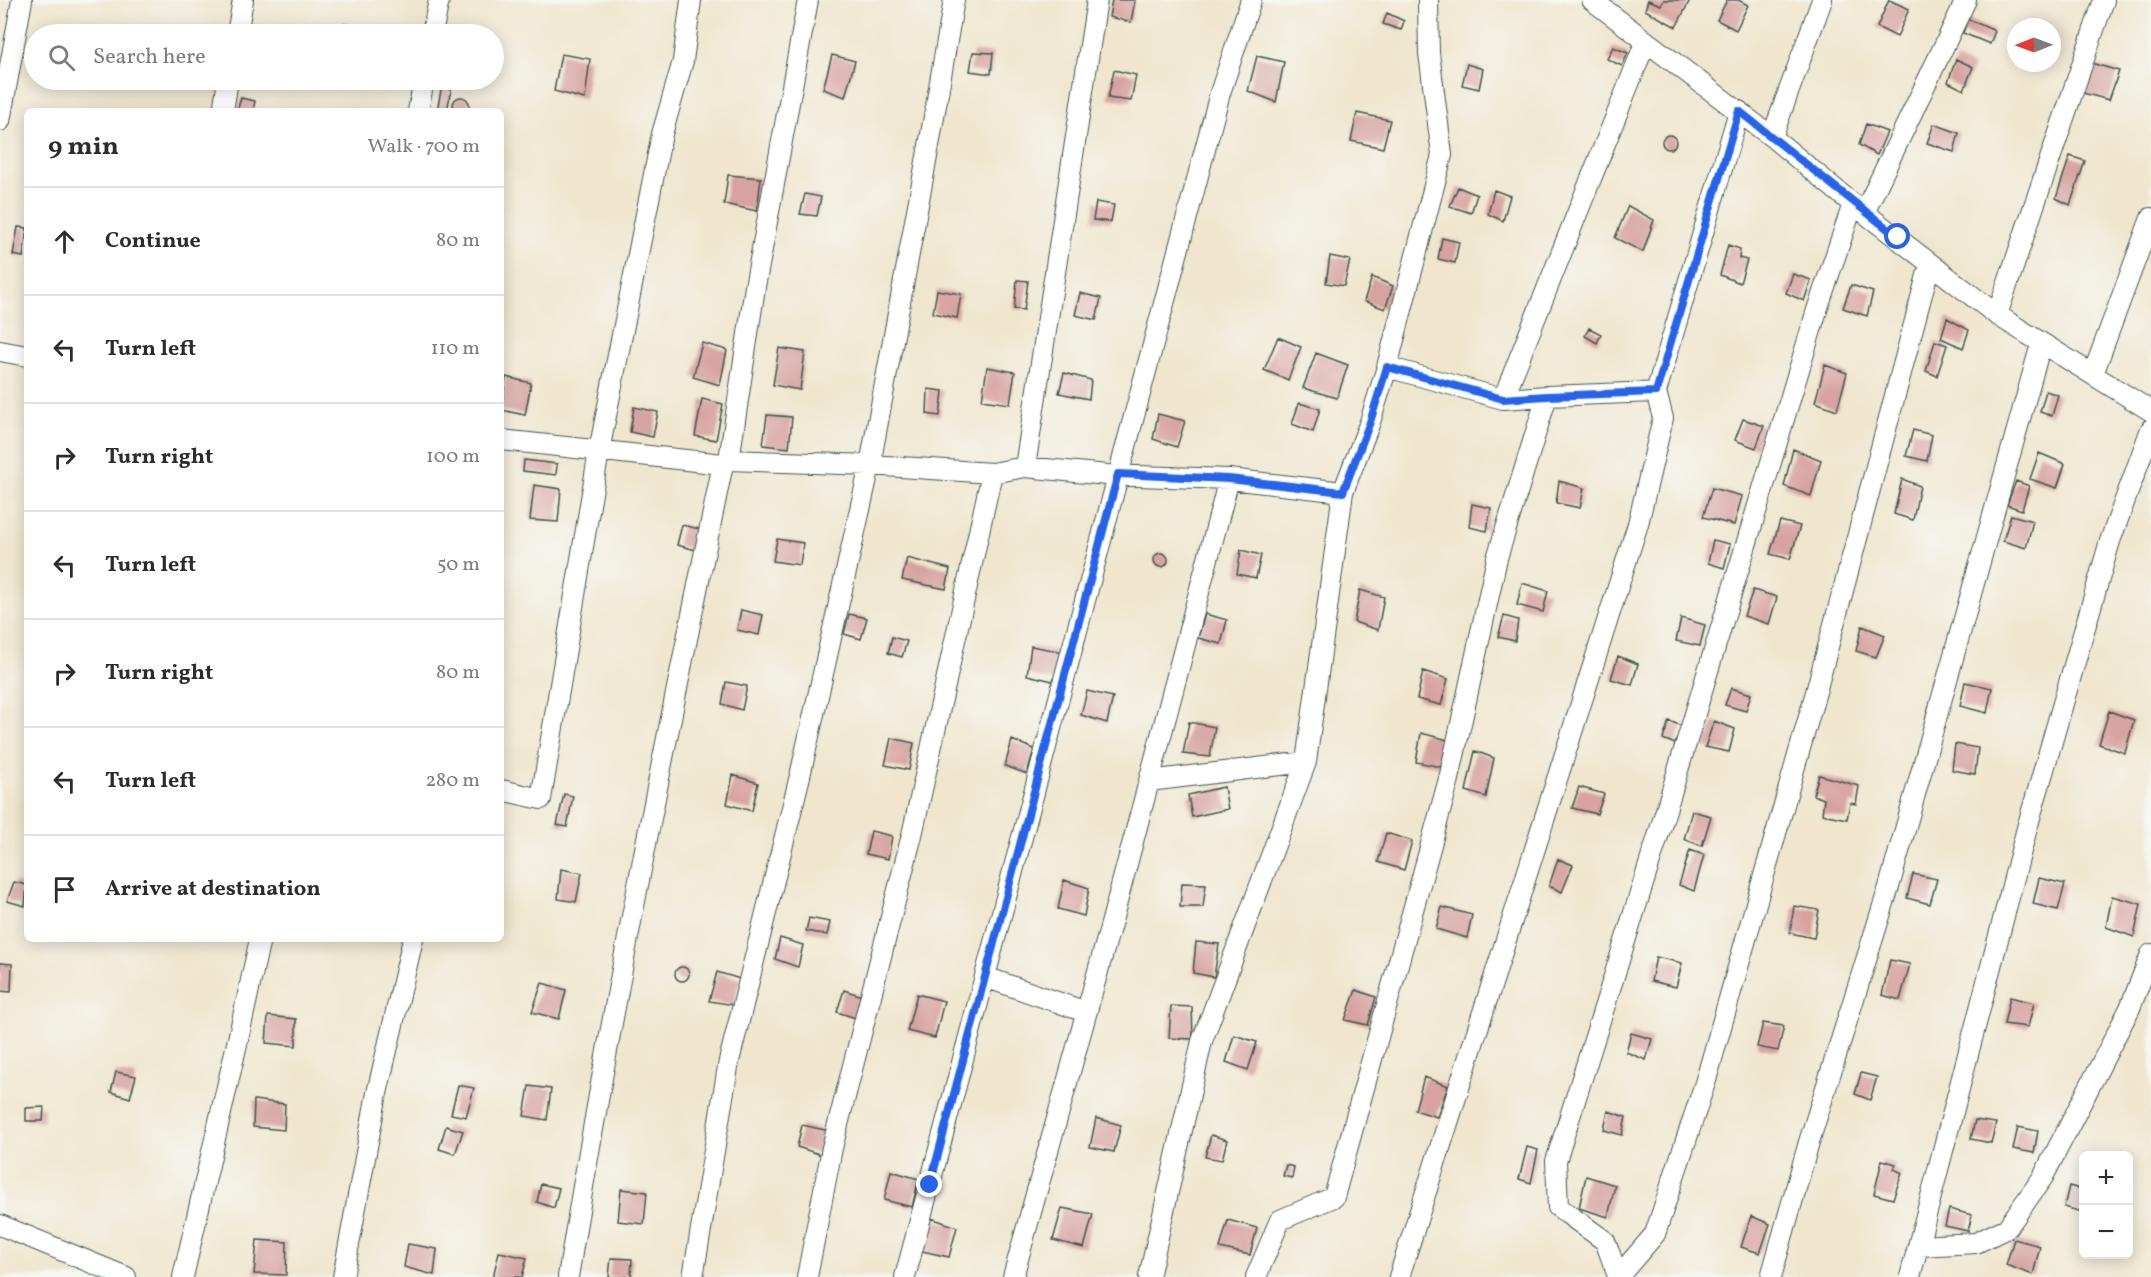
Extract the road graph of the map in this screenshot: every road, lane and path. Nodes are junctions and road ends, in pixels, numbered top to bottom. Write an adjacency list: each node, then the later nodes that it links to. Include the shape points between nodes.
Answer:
1 (22, 0): 22 (street)
2 (243, 0): 14 (street)
3 (439, 0): 15 (street)
4 (691, 0): 39 (street, via 683,61 662,134)
5 (808, 0): 40 (street)
6 (954, 0): 41 (street)
7 (1097, 0): 42 (street)
8 (1251, 0): 44 (street, via 1220,93)
9 (1428, 0): 31 (street, via 1429,53 1442,154)
10 (1592, 0): 16 (street)
11 (1822, 0): 23 (street)
12 (1966, 0): 24 (street)
13 (2104, 0): 27 (street)
14 (239, 24)
15 (434, 24)
16 (1646, 41): 21 (street); 35 (street)
17 (226, 90): 19 (street)
18 (422, 90): 20 (street)
19 (223, 108)
20 (419, 108)
21 (1739, 111): 23 (street); 33 (street)
22 (0, 121)
23 (1772, 137): 24 (street)
24 (1859, 207): 26 (street); 57 (street, via 1816,310 1656,844 1556,1161 1558,1207 1605,1242)
25 (2151, 218): 32 (street)
26 (1930, 264): 27 (street); 57 (street, via 1816,692 1706,1080 1655,1234)
27 (1996, 315): 28 (street)
28 (2041, 344): 32 (street); 69 (street, via 1889,887)
29 (0, 351): 30 (street)
30 (24, 355)
31 (1387, 367): 35 (street); 46 (street)
32 (2093, 374): 36 (street)
33 (1656, 392): 34 (street); 68 (street, via 1663,418 1638,524)
34 (1547, 396): 35 (street); 67 (street, via 1497,558 1449,779 1334,1197 1280,1220)
35 (1503, 399)
36 (2151, 411)
37 (2151, 429): 56 (street, via 2110,541 2027,828)
38 (504, 440): 39 (street)
39 (599, 451): 40 (street); 49 (street, via 541,799)
40 (726, 462): 41 (street); 61 (street, via 638,883 595,1107)
41 (870, 465): 43 (street); 62 (street, via 800,776 729,1061)
42 (1025, 467): 43 (street); 44 (street)
43 (992, 473): 63 (street, via 912,835 832,1148)
44 (1118, 474): 45 (street); 53 (street)
45 (1229, 479): 46 (street); 48 (street)
46 (1343, 492): 47 (street)
47 (1306, 762): 48 (street); 66 (street, via 1202,1041)
48 (1149, 781): 54 (street)
49 (504, 791)
50 (259, 942): 59 (street)
51 (412, 942): 60 (street, via 376,1093)
52 (2151, 954): 56 (street, via 2130,1008 2048,1166 2007,1228 1976,1243)
53 (985, 977): 54 (street); 64 (street)
54 (1086, 1012): 65 (street)
55 (0, 1225): 58 (street)
56 (1919, 1246): 70 (street)
57 (1618, 1276)
58 (126, 1277)
59 (183, 1277)
60 (343, 1277)
61 (568, 1277)
62 (693, 1277)
63 (807, 1277)
64 (905, 1277)
65 (1013, 1277)
66 (1149, 1277)
67 (1256, 1277)
68 (1399, 1277)
69 (1771, 1277)
70 (1910, 1277)

